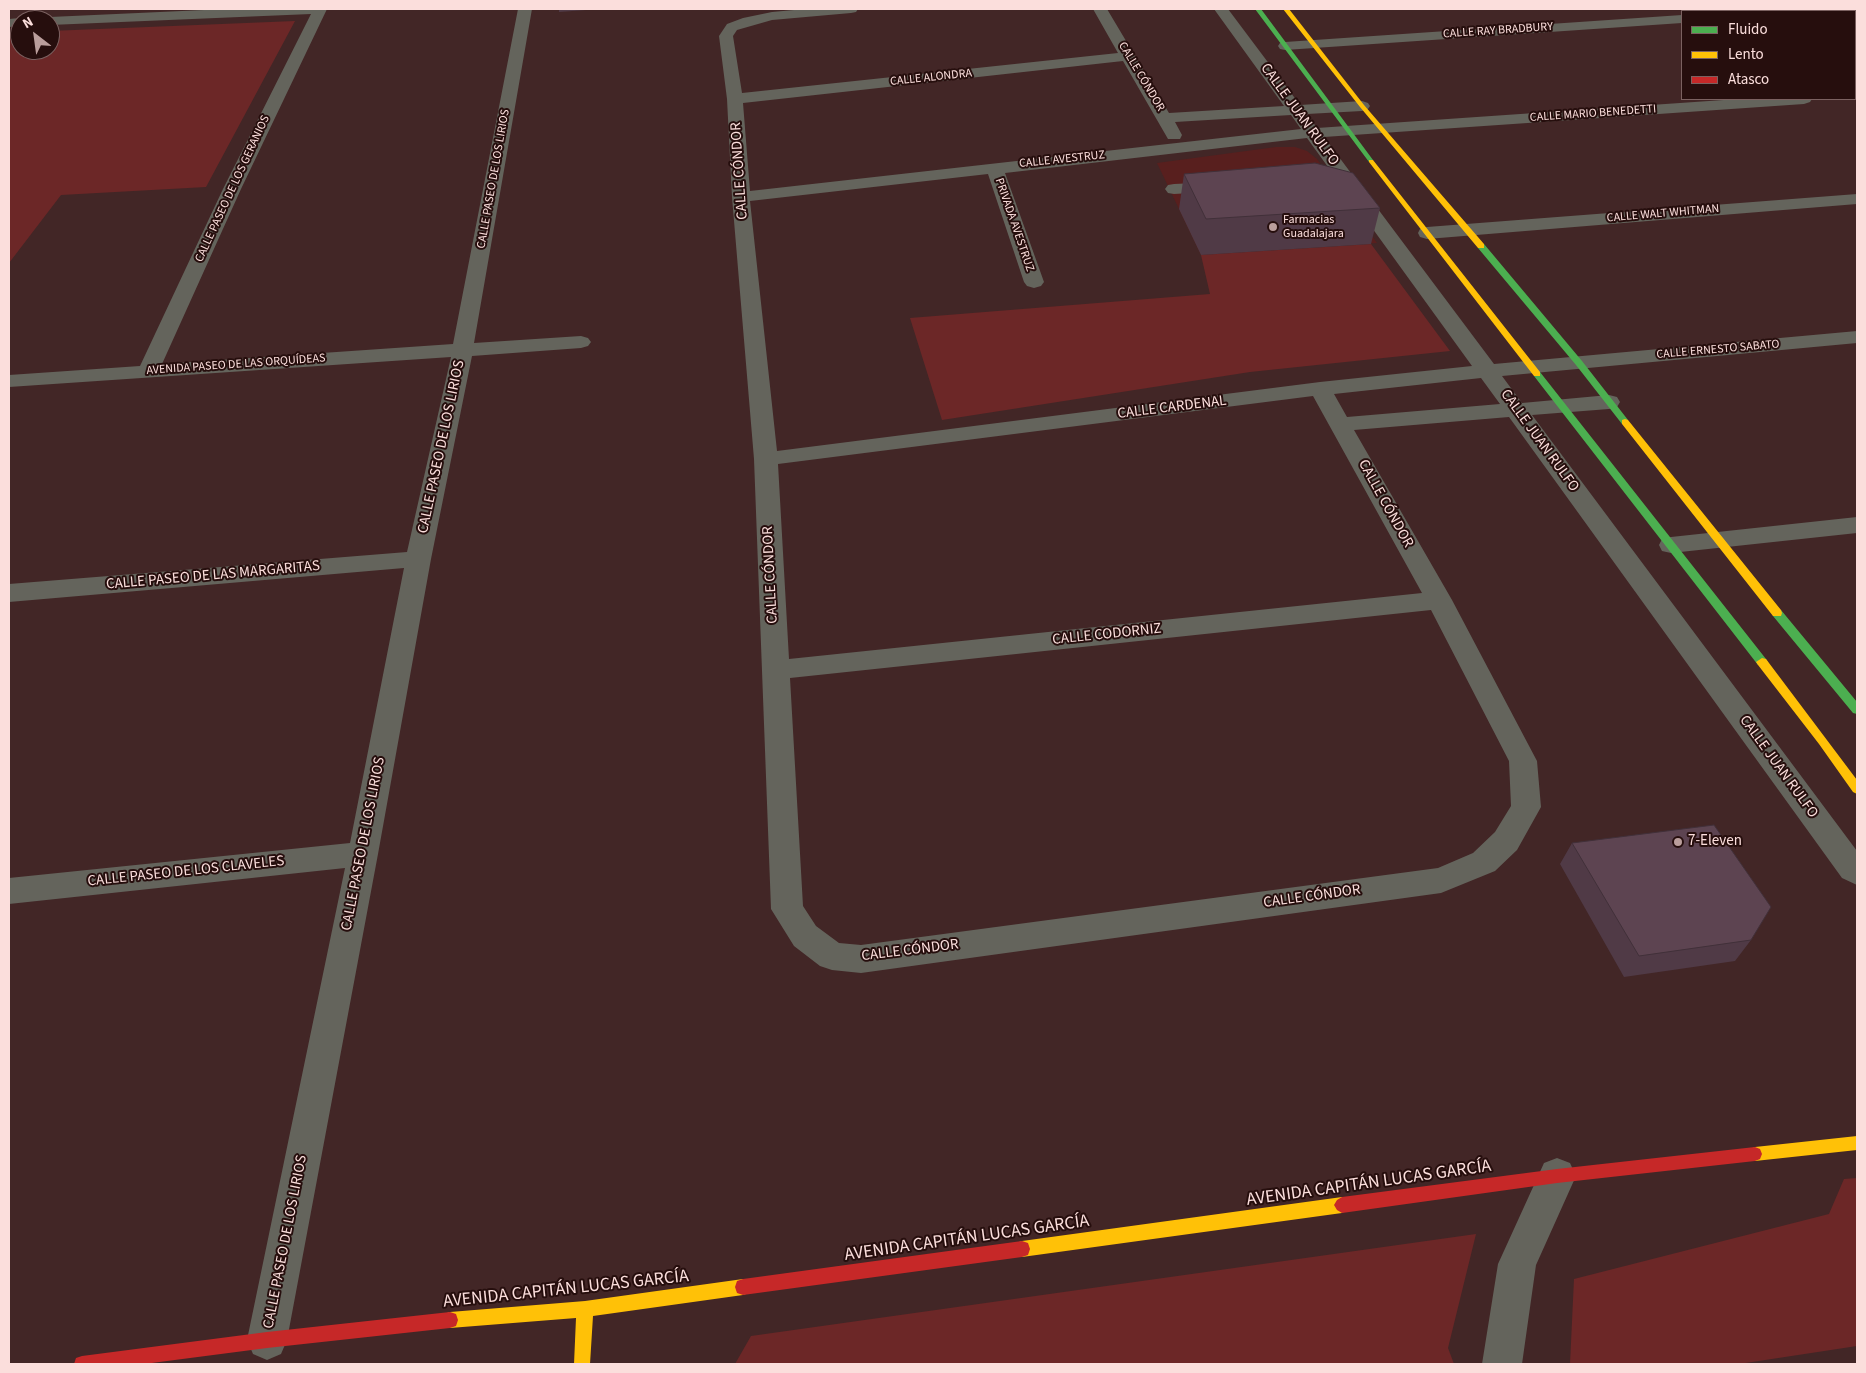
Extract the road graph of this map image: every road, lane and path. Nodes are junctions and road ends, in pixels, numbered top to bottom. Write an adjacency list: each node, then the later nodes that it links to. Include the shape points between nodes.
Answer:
1 (318, 9): 11 (street); 38 (street, CALLE PASEO DE LOS GERANIOS)
2 (525, 9): 35 (street, CALLE PASEO DE LOS LIRIOS)
3 (850, 9): 15 (street, CALLE CÓNDOR, via 772,16 732,28 726,36)
4 (1100, 9): 14 (street, CALLE CÓNDOR)
5 (1221, 9): 19 (street, CALLE JUAN RULFO)
6 (1258, 9): 13 (street, CALLE JUAN RULFO)
7 (1286, 9): 12 (street)
8 (1841, 9): 9 (street)
9 (1822, 10)
10 (1681, 19): 12 (street, CALLE RAY BRADBURY)
11 (60, 21)
12 (1313, 44): 13 (street, CALLE RAY BRADBURY); 17 (street)
13 (1285, 46): 18 (street, CALLE JUAN RULFO)
14 (1128, 56): 15 (street, CALLE ALONDRA); 20 (street, CALLE CÓNDOR)
15 (735, 99): 28 (street, CALLE CÓNDOR)
16 (1789, 100): 21 (street, CALLE MARIO BENEDETTI)
17 (1362, 106): 18 (street); 21 (street)
18 (1331, 107): 19 (street); 22 (street, CALLE JUAN RULFO)
19 (1296, 110): 20 (street); 23 (street, CALLE JUAN RULFO)
20 (1166, 118): 24 (street, CALLE CÓNDOR)
21 (1383, 128): 22 (street, CALLE AVESTRUZ); 30 (street)
22 (1348, 131): 23 (street, CALLE AVESTRUZ); 31 (street, CALLE JUAN RULFO)
23 (1312, 133): 24 (street, CALLE AVESTRUZ); 39 (street, CALLE JUAN RULFO, via 1338,182)
24 (1180, 147): 25 (street, CALLE AVESTRUZ)
25 (995, 168): 28 (street, CALLE AVESTRUZ); 32 (street, PRIVADA AVESTRUZ)
26 (1232, 186): 27 (street)
27 (1174, 189)
28 (741, 197): 46 (street, CALLE CÓNDOR)
29 (1857, 199): 30 (street, CALLE WALT WHITMAN)
30 (1468, 230): 31 (street, CALLE WALT WHITMAN); 36 (street)
31 (1427, 233): 37 (street, CALLE JUAN RULFO)
32 (1034, 282)
33 (1857, 337): 36 (street, CALLE ERNESTO SABATO)
34 (581, 342): 35 (street, AVENIDA PASEO DE LAS ORQUÍDEAS)
35 (463, 349): 38 (street, AVENIDA PASEO DE LAS ORQUÍDEAS); 50 (street, CALLE PASEO DE LOS LIRIOS)
36 (1578, 363): 37 (street, CALLE CARDENAL); 42 (street)
37 (1531, 367): 39 (street, CALLE CARDENAL); 43 (street, CALLE JUAN RULFO)
38 (148, 371): 40 (street, AVENIDA PASEO DE LAS ORQUÍDEAS)
39 (1488, 371): 41 (street, CALLE CARDENAL); 44 (street, CALLE JUAN RULFO)
40 (9, 381)
41 (1320, 390): 45 (street, CALLE CÓNDOR); 46 (street, CALLE CARDENAL)
42 (1609, 402): 43 (street); 48 (street)
43 (1562, 406): 44 (street); 49 (street, CALLE JUAN RULFO)
44 (1516, 410): 45 (street); 57 (street, CALLE JUAN RULFO)
45 (1341, 424): 52 (street, CALLE CÓNDOR)
46 (766, 459): 53 (street, CALLE CÓNDOR)
47 (1857, 525): 48 (street)
48 (1718, 541): 49 (street); 54 (street)
49 (1671, 545): 55 (street, CALLE JUAN RULFO, via 1823,740)
50 (418, 559): 51 (street, CALLE PASEO DE LAS MARGARITAS); 56 (street, CALLE PASEO DE LOS LIRIOS)
51 (9, 593)
52 (1439, 600): 53 (street, CALLE CODORNIZ); 53 (street, CALLE CÓNDOR, via 1523,761 1526,807 1506,841 1484,862 1441,880 861,959 832,956 805,936 787,909)
53 (775, 670)
54 (1857, 710)
55 (1857, 789)
56 (363, 854): 58 (street, CALLE PASEO DE LOS CLAVELES); 62 (street, CALLE PASEO DE LOS LIRIOS)
57 (1857, 872)
58 (9, 891)
59 (1857, 1143): 60 (street, AVENIDA CAPITÁN LUCAS GARCÍA)
60 (1557, 1176): 61 (street, AVENIDA CAPITÁN LUCAS GARCÍA); 65 (street, via 1517,1264)
61 (585, 1308): 62 (street, AVENIDA CAPITÁN LUCAS GARCÍA); 64 (street)
62 (266, 1340): 63 (street, AVENIDA CAPITÁN LUCAS GARCÍA)
63 (82, 1364)
64 (582, 1364)
65 (1502, 1364)

